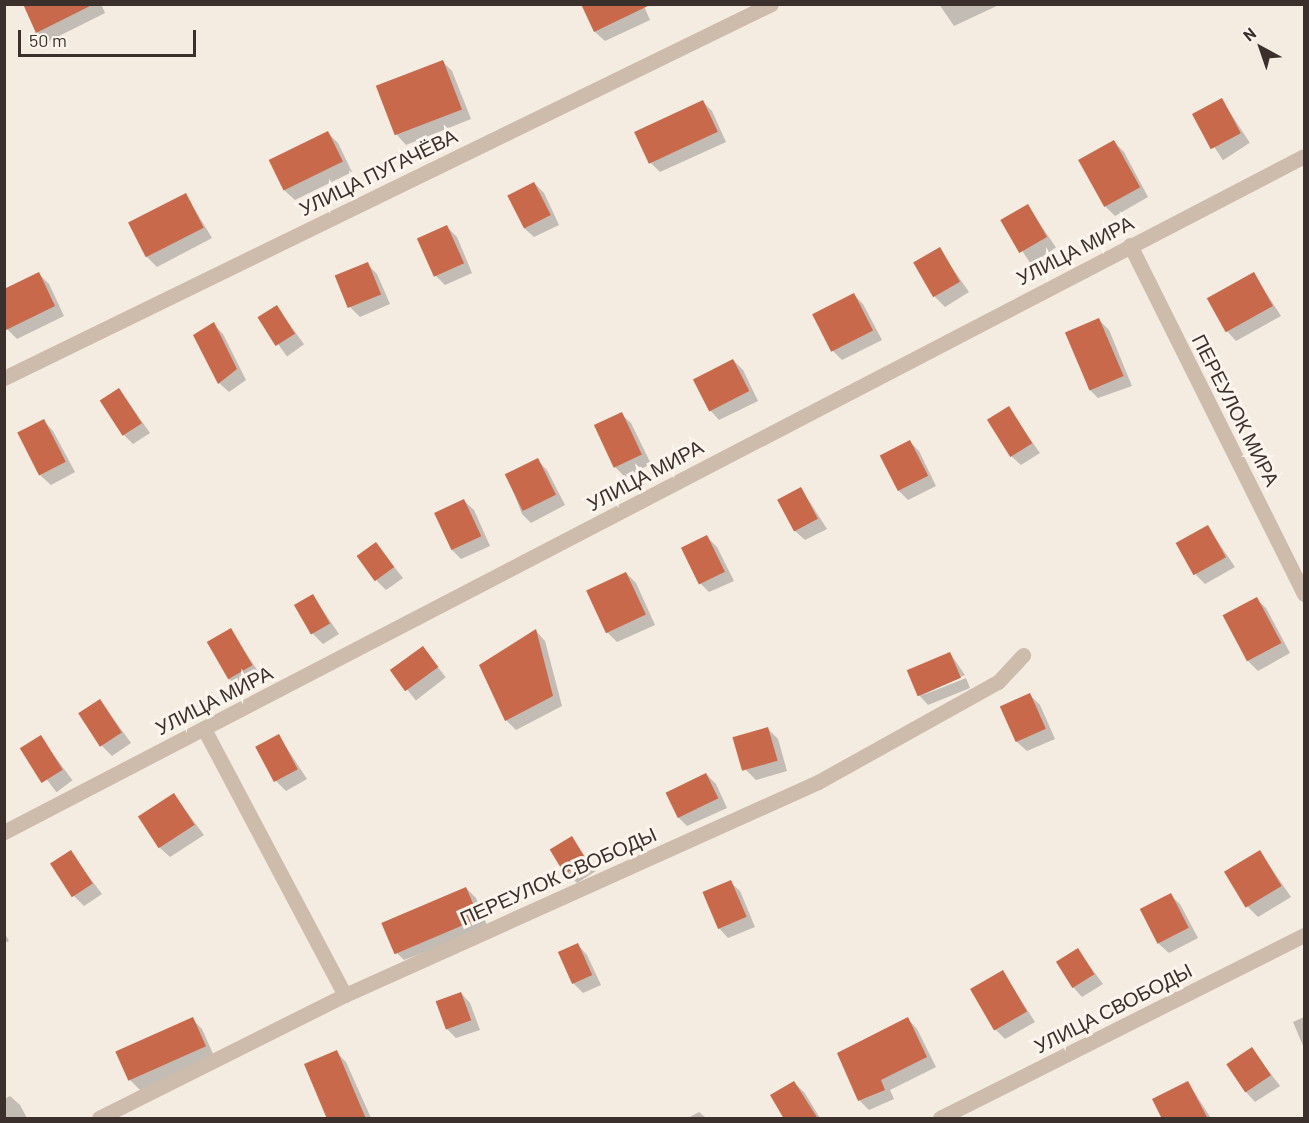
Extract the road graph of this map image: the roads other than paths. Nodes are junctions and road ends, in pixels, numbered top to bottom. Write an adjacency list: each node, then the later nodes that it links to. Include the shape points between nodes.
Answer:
1 (771, 4): 4 (street, УЛИЦА ПУГАЧЁВА)
2 (1305, 156): 3 (street, УЛИЦА МИРА)
3 (1130, 245): 5 (street, ПЕРЕУЛОК МИРА); 7 (street, УЛИЦА МИРА)
4 (4, 378)
5 (1305, 594)
6 (1023, 655): 10 (street, ПЕРЕУЛОК СВОБОДЫ, via 998,682 818,782)
7 (204, 729): 8 (street, УЛИЦА МИРА); 10 (street)
8 (4, 832)
9 (1305, 935): 12 (street, УЛИЦА СВОБОДЫ)
10 (345, 995): 11 (street, ПЕРЕУЛОК СВОБОДЫ)
11 (99, 1119)
12 (939, 1119)

